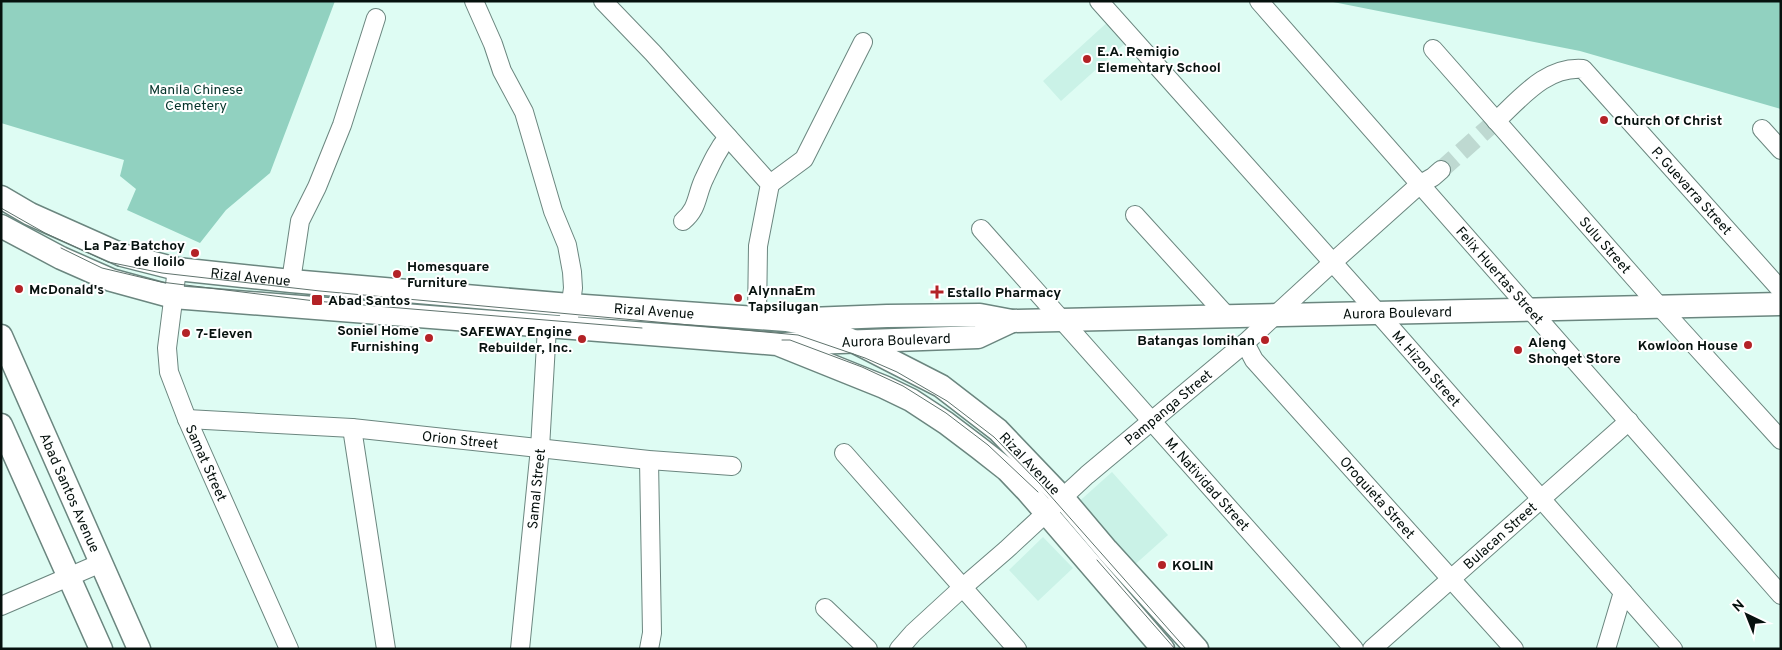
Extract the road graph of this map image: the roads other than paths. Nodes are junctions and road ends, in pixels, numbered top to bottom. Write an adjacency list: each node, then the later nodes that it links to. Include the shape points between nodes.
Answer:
1 (474, 1): 28 (street, Samal Street, via 494,44 502,72 524,112 553,211 567,245 573,288)
2 (603, 1): 10 (street)
3 (1099, 1): 22 (street, M. Hizon Street)
4 (1259, 1): 14 (street, Felix Huertas Street)
5 (376, 18): 24 (street, via 342,126 300,221)
6 (863, 42): 13 (street, via 804,158)
7 (1433, 49): 8 (street, Sulu Street)
8 (1496, 121): 25 (street, P. Guevarra Street, via 1542,79 1565,70 1583,69); 29 (street, Sulu Street)
9 (1762, 129): 11 (street)
10 (728, 137): 13 (street); 17 (street, via 705,176 692,214)
11 (1781, 150)
12 (1441, 170): 14 (street, Pampanga Street)
13 (770, 184): 34 (street, via 758,246)
14 (1419, 185): 22 (street, Pampanga Street); 30 (street, Felix Huertas Street)
15 (1, 197): 23 (main road, Rizal Avenue, via 30,214 122,255)
16 (1135, 214): 32 (street)
17 (683, 221)
18 (1, 226): 20 (main road, Rizal Avenue)
19 (981, 229): 36 (street, M. Natividad Street)
20 (24, 239): 21 (main road); 26 (main road, Rizal Avenue, via 111,280)
21 (1, 244)
22 (1332, 262): 31 (street, M. Hizon Street); 33 (street, Pampanga Street)
23 (177, 269): 24 (main road, Rizal Avenue); 26 (street, Samat Street)
24 (291, 281): 28 (main road, Rizal Avenue)
25 (1778, 283)
26 (173, 297): 38 (main road, Rizal Avenue); 43 (street, Samat Street, via 167,348 168,372)
27 (1781, 304): 29 (main road, Aurora Boulevard)
28 (570, 305): 34 (main road, Rizal Avenue); 38 (street, Samal Street)
29 (1660, 307): 30 (main road, Aurora Boulevard); 48 (street, Sulu Street)
30 (1530, 310): 31 (main road, Aurora Boulevard); 44 (street, Felix Huertas Street)
31 (1377, 312): 33 (main road, Aurora Boulevard); 54 (street, M. Hizon Street)
32 (1226, 315): 33 (main road, Aurora Boulevard); 36 (main road, Aurora Boulevard)
33 (1277, 315): 41 (street, Pampanga Street)
34 (757, 317): 35 (main road, Rizal Avenue)
35 (786, 320): 37 (main road, Aurora Boulevard, via 980,315); 40 (main road, Rizal Avenue, via 819,326)
36 (1061, 320): 37 (main road, Aurora Boulevard); 45 (street, M. Natividad Street)
37 (1012, 321): 40 (main road, Aurora Boulevard, via 978,337)
38 (558, 328): 42 (main road, Rizal Avenue); 49 (street, Samal Street)
39 (1, 336): 56 (main road, Abad Santos Avenue)
40 (853, 340): 42 (main road, Aurora Boulevard); 53 (main road, Rizal Avenue, via 941,386 998,430)
41 (1245, 343): 45 (street, Pampanga Street); 58 (street, Oroquieta Street, via 1254,360)
42 (777, 344): 55 (main road, Rizal Avenue, via 911,400 1007,470)
43 (187, 419): 47 (street, Orion Street); 66 (street, Samat Street)
44 (1628, 421): 54 (street, Bulacan Street); 61 (street, Felix Huertas Street)
45 (1151, 422): 53 (street, Pampanga Street); 75 (street, M. Natividad Street)
46 (1, 425): 57 (main road)
47 (352, 428): 49 (street, Orion Street); 67 (street)
48 (1781, 440)
49 (540, 448): 51 (street, Orion Street); 68 (street, Samal Street)
50 (844, 454): 59 (street)
51 (649, 460): 52 (street, Orion Street); 69 (street, via 652,633)
52 (732, 466)
53 (1063, 498): 55 (street, Pampanga Street); 74 (main road, Rizal Avenue)
54 (1541, 499): 58 (street, Bulacan Street); 60 (street, M. Hizon Street)
55 (1046, 513): 59 (street, Pampanga Street); 73 (main road, Rizal Avenue)
56 (101, 563): 57 (street); 65 (main road, Abad Santos Avenue)
57 (69, 577): 62 (street); 64 (main road)
58 (1452, 578): 76 (street, Bulacan Street); 77 (street, Oroquieta Street)
59 (962, 588): 71 (street, Pampanga Street); 72 (street)
60 (1623, 592): 78 (street); 79 (street, M. Hizon Street)
61 (1781, 595)
62 (1, 606)
63 (824, 608): 70 (street)
64 (101, 649)
65 (139, 649)
66 (289, 649)
67 (386, 649)
68 (520, 649)
69 (649, 649)
70 (868, 649)
71 (899, 649)
72 (1017, 649)
73 (1164, 649)
74 (1197, 649)
75 (1354, 649)
76 (1372, 649)
77 (1514, 649)
78 (1606, 649)
79 (1673, 649)

